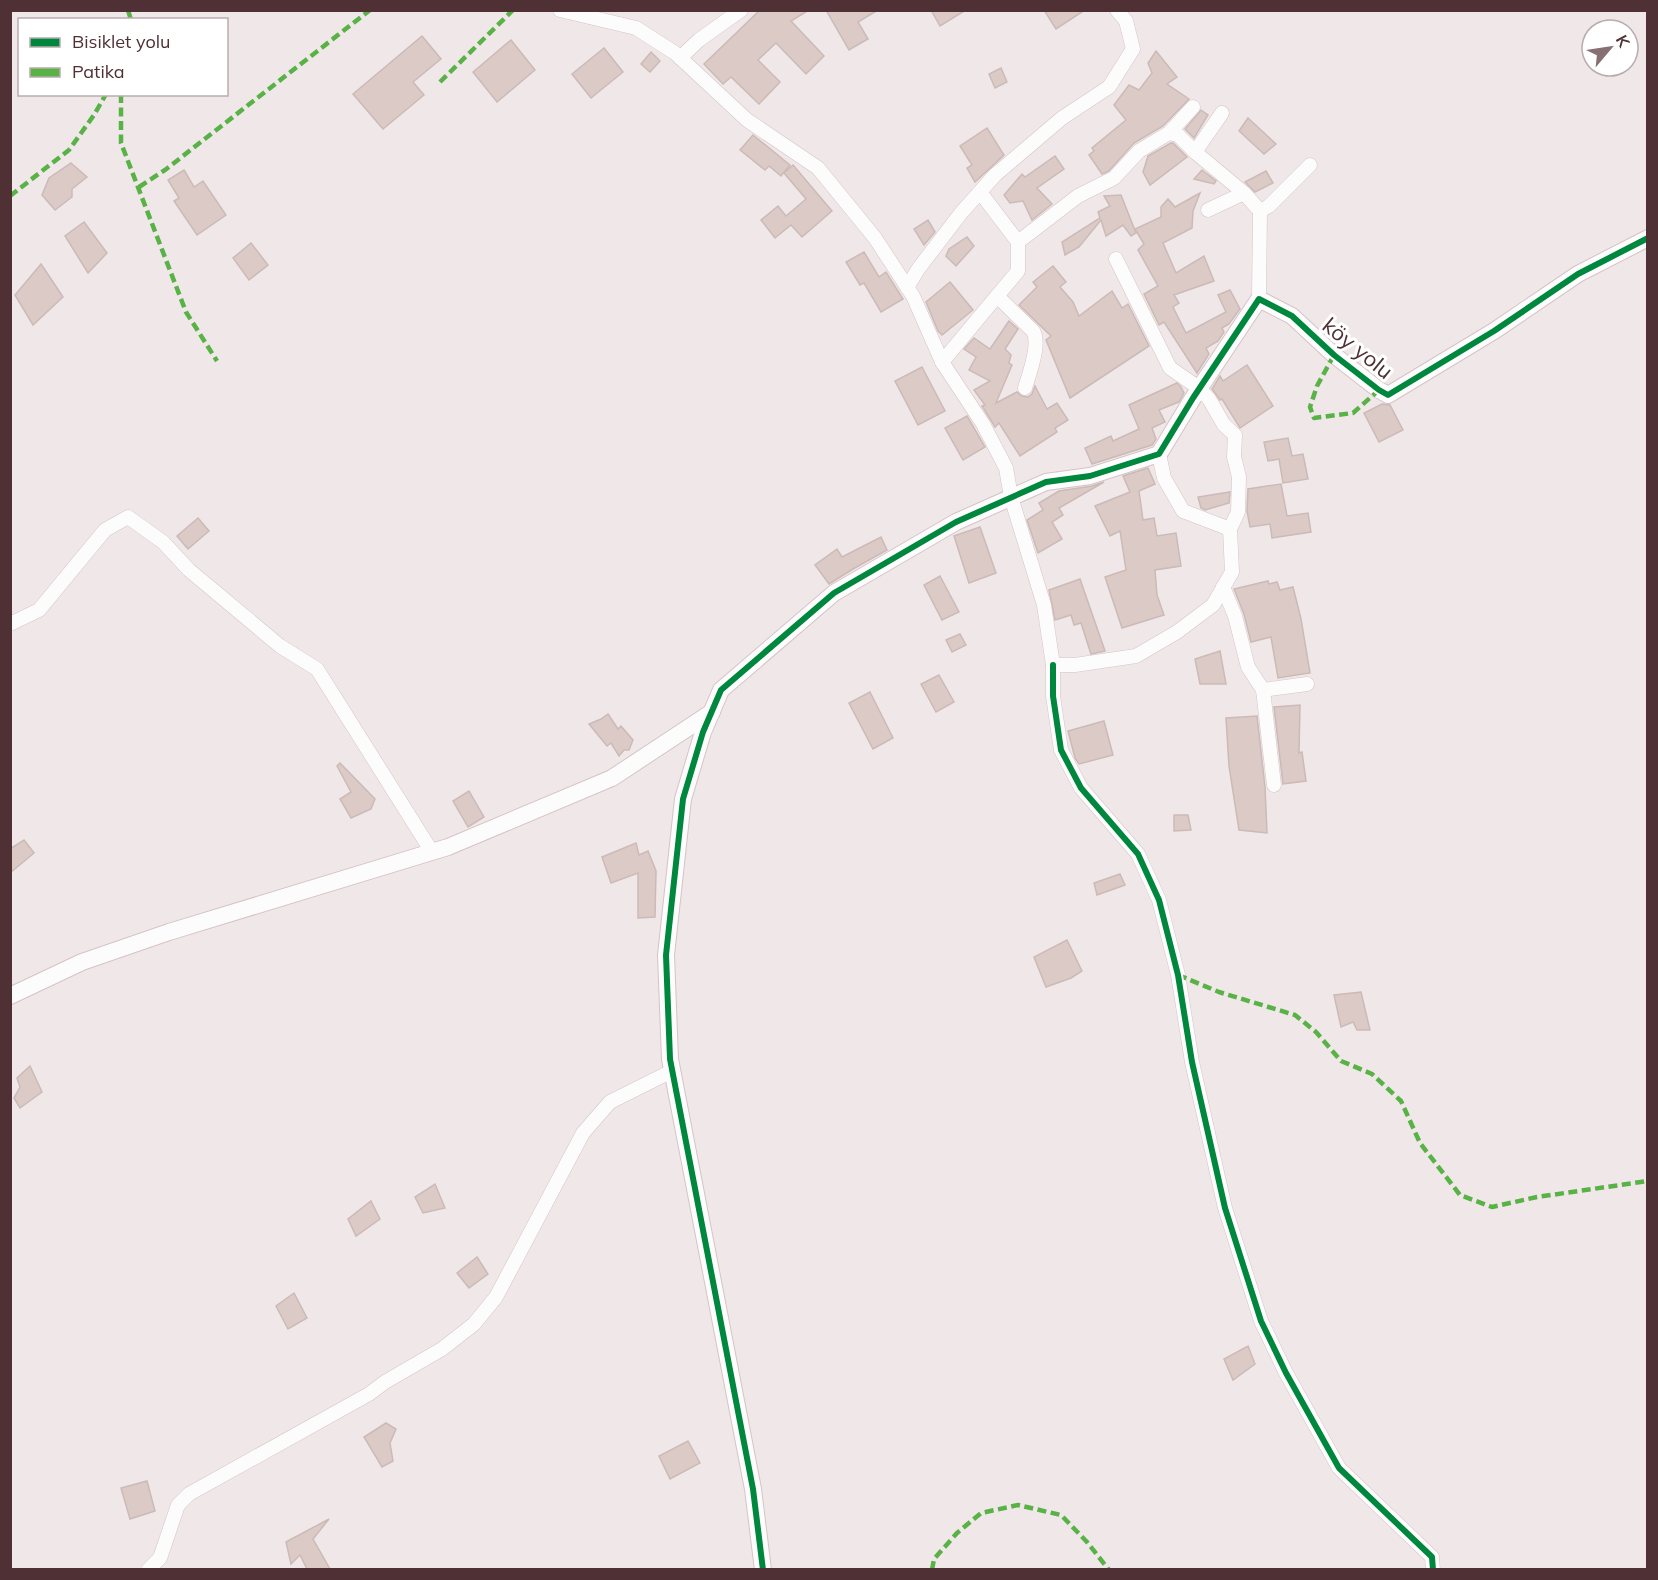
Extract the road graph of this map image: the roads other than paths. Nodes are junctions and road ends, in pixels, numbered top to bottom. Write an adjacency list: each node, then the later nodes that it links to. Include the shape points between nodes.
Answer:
1 (560, 10): 4 (street, via 636,28)
2 (741, 10): 4 (street)
3 (1117, 10): 10 (street, via 1126,21 1133,49 1109,87 1062,118)
4 (680, 58): 17 (street, via 747,120 818,168 875,238)
5 (1193, 106): 7 (street)
6 (1222, 113): 8 (street)
7 (1169, 133): 8 (street, via 1178,135); 15 (street, via 1139,151 1113,178 1078,196)
8 (1195, 152): 11 (street)
9 (1310, 165): 13 (street)
10 (980, 192): 15 (street); 17 (street)
11 (1244, 193): 12 (street); 13 (street)
12 (1208, 210)
13 (1260, 211): 19 (street)
14 (1647, 238): 19 (street, köy yolu, via 1578,274 1388,395 1334,356 1292,316)
15 (1018, 242): 18 (street, via 1018,272)
16 (1116, 259): 22 (street, via 1170,368)
17 (907, 287): 20 (street)
18 (997, 296): 20 (street); 21 (street, via 1036,336)
19 (1259, 299): 22 (street)
20 (942, 362): 24 (street, via 983,424 1005,468)
21 (1025, 388)
22 (1199, 388): 23 (street); 25 (street, via 1234,435 1238,512)
23 (1159, 454): 24 (street, via 1090,476 1046,482); 25 (street, via 1164,478 1183,511)
24 (1011, 498): 28 (street, via 1044,605); 31 (street, via 956,522 834,593 721,690)
25 (1230, 530): 26 (street, via 1232,572)
26 (1223, 586): 28 (street, via 1213,605 1136,656); 30 (street, via 1248,667)
27 (10, 624): 33 (street, via 39,610 105,530 128,517 163,542 189,570 280,646 317,669)
28 (1053, 665): 38 (street, via 1061,750 1081,788 1138,854 1159,900 1225,1208 1261,1321 1339,1468 1432,1557)
29 (1307, 684): 30 (street)
30 (1263, 690): 32 (street)
31 (712, 712): 33 (street, via 612,778); 35 (street, via 682,799 666,956)
32 (1274, 785)
33 (432, 852): 34 (street, via 169,932 82,962)
34 (10, 996)
35 (672, 1071): 36 (street, via 610,1102 583,1133 496,1297 474,1324 442,1349 369,1394 189,1494 178,1505 160,1558); 37 (street, via 753,1489)
36 (148, 1569)
37 (763, 1569)
38 (1433, 1569)

